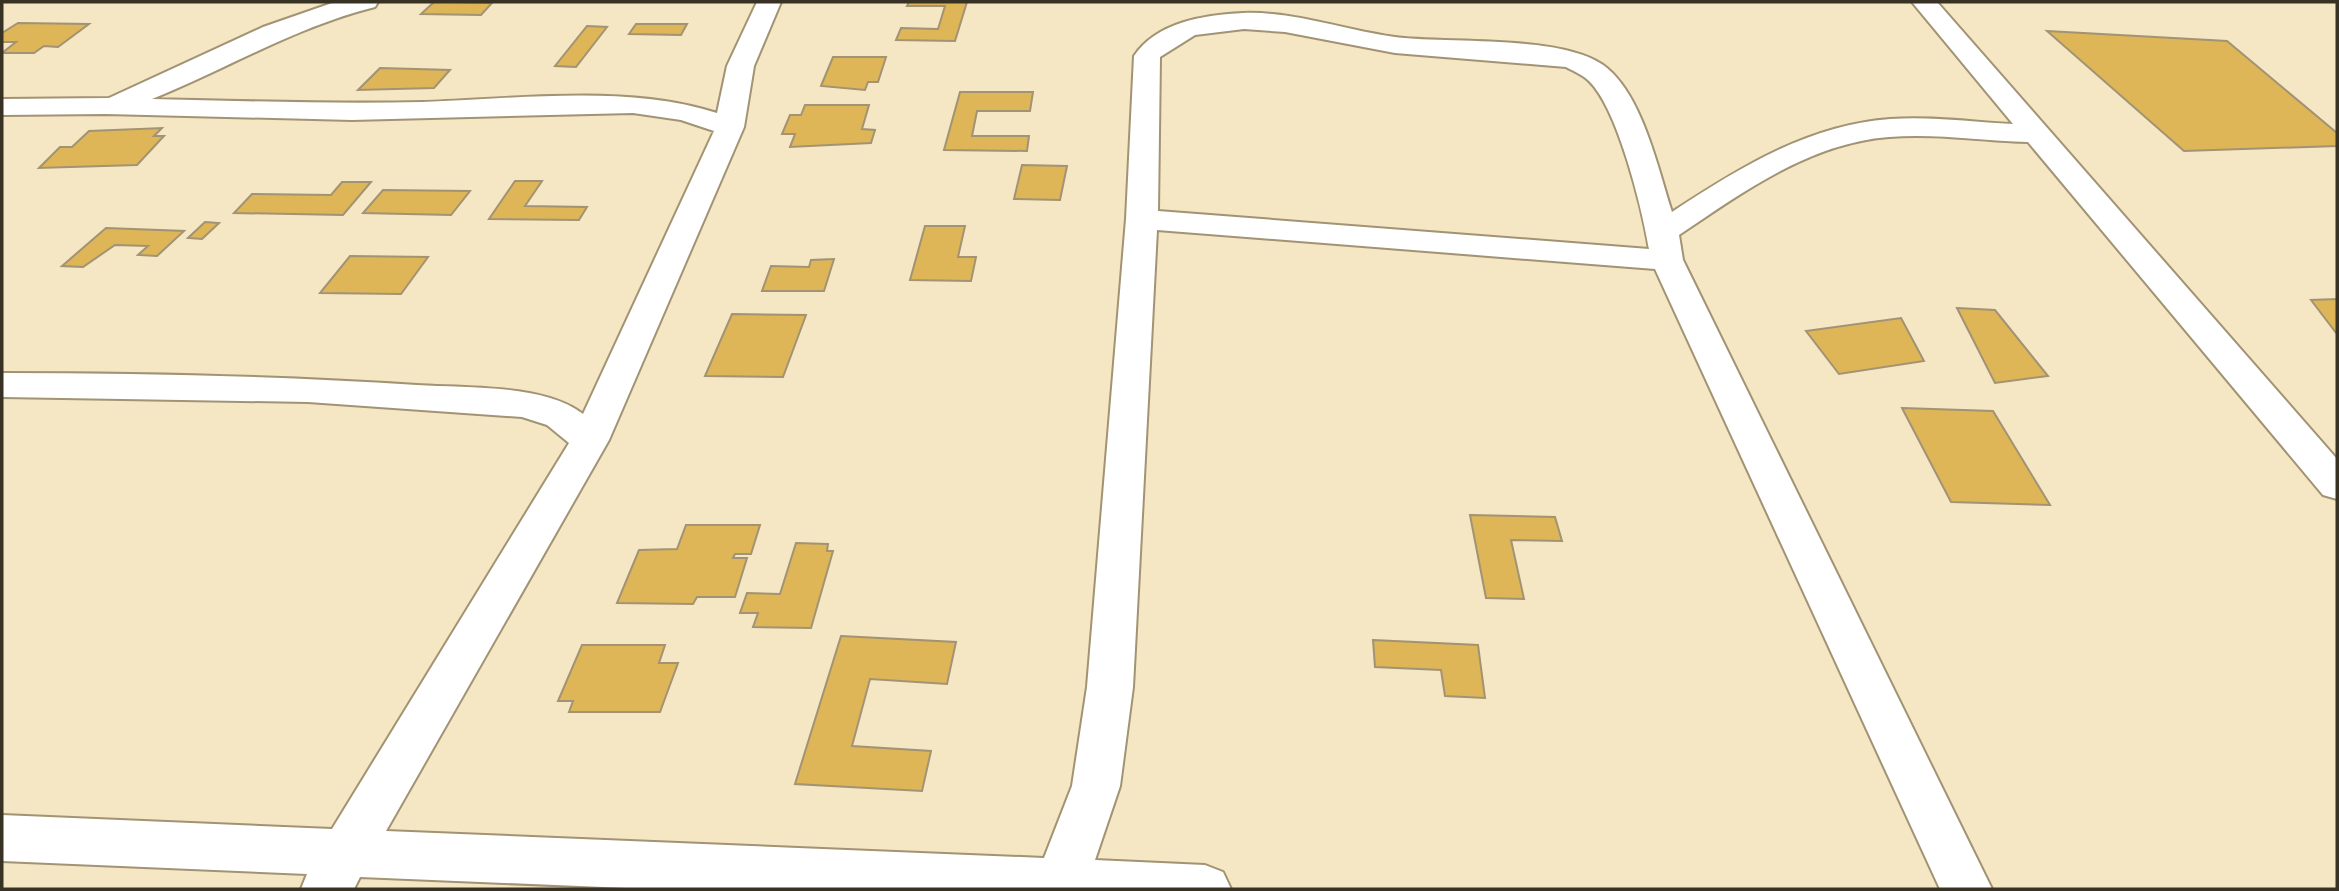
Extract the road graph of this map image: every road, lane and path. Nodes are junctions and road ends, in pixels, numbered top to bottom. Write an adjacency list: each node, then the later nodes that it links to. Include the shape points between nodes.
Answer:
1 (366, 2): 4 (street, via 322,11)
2 (769, 2): 6 (street, via 767,18 745,55 733,93)
3 (1924, 2): 7 (street)
4 (106, 106): 5 (street); 6 (street, via 352,112 633,105 685,111)
5 (2, 107)
6 (730, 127): 11 (street)
7 (2039, 134): 9 (street, via 1890,128 1849,134 1769,163); 12 (street)
8 (1142, 219): 9 (street); 9 (street, via 1147,56 1169,36 1189,28 1244,21 1395,45 1574,60 1598,74 1617,99 1636,145); 15 (street, via 1111,687 1096,786)
9 (1664, 246): 17 (street)
10 (2, 385): 11 (street, via 308,390 512,404 560,416)
11 (590, 440): 14 (street)
12 (2337, 485)
13 (2, 838): 14 (street)
14 (337, 870): 15 (street)
15 (1061, 883): 16 (street)
16 (1205, 889)
17 (1966, 889)

